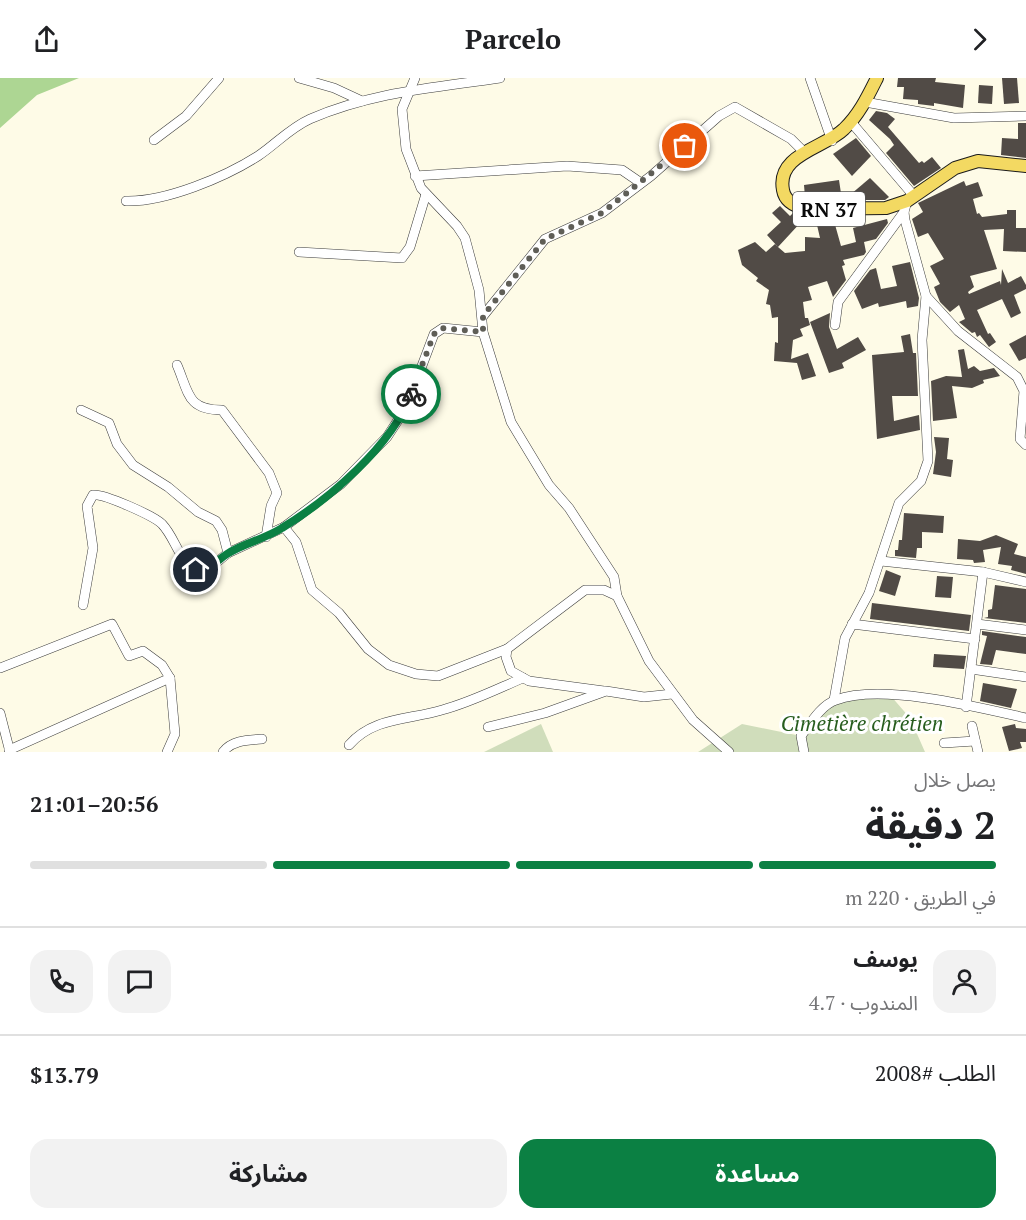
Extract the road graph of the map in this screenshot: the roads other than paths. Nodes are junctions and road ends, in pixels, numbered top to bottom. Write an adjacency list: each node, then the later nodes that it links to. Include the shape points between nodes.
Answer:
1 (219, 78): 12 (street, via 186,116)
2 (299, 78): 8 (street)
3 (415, 78): 7 (street)
4 (500, 78): 7 (street)
5 (810, 78): 13 (street)
6 (878, 78): 9 (main road, RN 37)
7 (409, 91): 8 (street); 16 (street, via 402,109 402,125)
8 (362, 101): 19 (street, via 294,127 257,157 228,171 154,199)
9 (865, 102): 10 (street, via 954,118); 11 (main road, RN 37)
10 (1026, 116)
11 (851, 122): 13 (main road, RN 37); 20 (street)
12 (154, 140)
13 (832, 141): 14 (main road, RN 37)
14 (804, 152): 17 (street, via 791,139 735,107 719,116); 20 (main road, RN 37, via 792,161 782,182 783,194 794,206 869,210)
15 (1026, 166): 20 (main road, RN 37, via 978,160 955,168)
16 (415, 176): 17 (street, via 567,166 622,170); 18 (street)
17 (641, 183): 23 (street, via 602,213 545,239)
18 (426, 194): 21 (street, via 410,247 402,258); 23 (street, via 465,238)
19 (126, 201)
20 (908, 203): 22 (street); 24 (street, via 838,302)
21 (299, 252)
22 (926, 297): 28 (street, via 958,331 1017,377 1024,391 1020,439); 32 (street, via 922,339 928,461 921,481 899,503)
23 (483, 316): 25 (street)
24 (835, 325)
25 (483, 332): 29 (street, via 442,328 434,334 406,408 387,437 341,484); 35 (street, via 511,422 549,485 569,508 614,577)
26 (177, 365): 30 (street, via 192,401 204,410 222,410 269,473 277,492)
27 (81, 410): 31 (street, via 110,423 117,444 133,465 216,521)
28 (1026, 445)
29 (284, 527): 30 (street); 41 (street, via 296,542 312,590 339,613 368,649 389,665 438,676)
30 (266, 537): 31 (street)
31 (228, 554): 36 (street, via 211,567 196,570 178,554 159,522 109,497 93,495 87,506 93,548)
32 (880, 561): 33 (street); 37 (street)
33 (983, 572): 34 (street); 38 (street)
34 (1026, 582)
35 (617, 596): 41 (street, via 604,590 585,590); 48 (street, via 649,661)
36 (83, 605)
37 (852, 624): 40 (street); 49 (street, via 845,638)
38 (977, 624): 39 (street); 40 (street)
39 (1026, 630)
40 (975, 639): 43 (street)
41 (507, 649): 46 (street, via 511,671)
42 (0, 668): 45 (street, via 112,624 129,656 143,651 162,664)
43 (971, 669): 44 (street); 50 (street)
44 (1026, 676)
45 (170, 678): 60 (street); 61 (street, via 175,734)
46 (523, 678): 47 (street); 59 (street, via 443,710 386,722)
47 (606, 691): 48 (street, via 644,697); 55 (street, via 545,713)
48 (672, 694): 63 (street, via 693,720)
49 (834, 700): 50 (street, via 867,693); 64 (street, via 801,736)
50 (966, 707): 52 (street)
51 (0, 713): 53 (street)
52 (1026, 718)
53 (1, 724): 60 (street)
54 (972, 726): 57 (street)
55 (488, 727)
56 (262, 739): 62 (street, via 240,741)
57 (975, 741): 58 (street); 65 (street)
58 (944, 743)
59 (349, 745)
60 (9, 751)
61 (167, 752)
62 (222, 752)
63 (729, 752)
64 (804, 752)
65 (978, 752)

